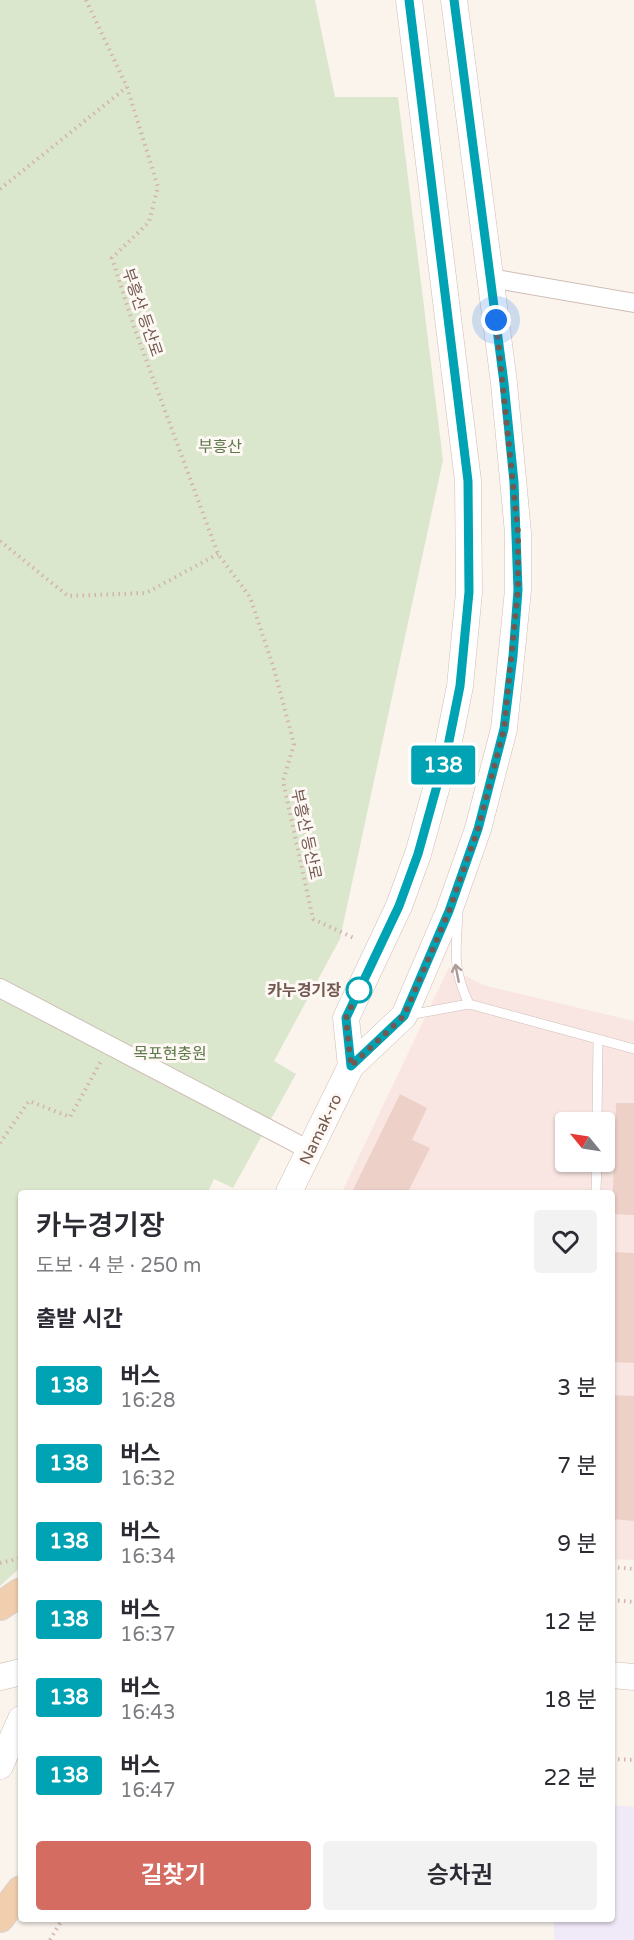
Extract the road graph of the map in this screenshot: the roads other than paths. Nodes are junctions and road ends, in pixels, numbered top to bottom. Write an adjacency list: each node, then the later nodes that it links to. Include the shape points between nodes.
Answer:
1 (409, 0): 11 (street, via 468,481 469,592 460,686 448,746 399,906 346,1018)
2 (454, 0): 3 (street, Namak-ro)
3 (490, 278): 4 (street); 5 (street, Namak-ro, via 514,482 518,590 504,729 478,829)
4 (634, 303)
5 (459, 882): 7 (lane, one-way to 5, via 455,965); 8 (street, Namak-ro)
6 (0, 988): 13 (street)
7 (469, 1004): 8 (lane); 9 (lane)
8 (404, 1016): 11 (street, Namak-ro)
9 (598, 1040): 10 (lane); 12 (lane)
10 (634, 1049)
11 (351, 1066): 13 (street, Namak-ro)
12 (597, 1112)
13 (311, 1151): 15 (street, Namak-ro)
14 (597, 1172): 16 (lane)
15 (290, 1190)
16 (596, 1190)
17 (18, 1594): 18 (main road)
18 (0, 1606)
19 (0, 1661): 20 (street)
20 (18, 1663)
21 (18, 1673): 23 (street)
22 (615, 1675): 24 (street)
23 (0, 1677)
24 (634, 1677)
25 (18, 1726): 26 (street)
26 (0, 1766)
27 (18, 1894): 28 (main road)
28 (0, 1918)

